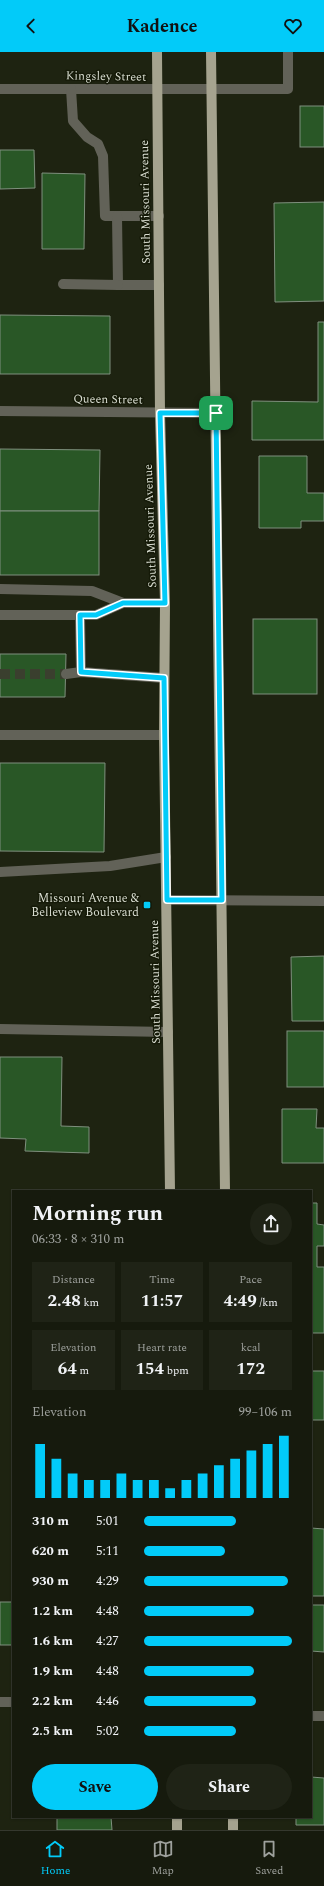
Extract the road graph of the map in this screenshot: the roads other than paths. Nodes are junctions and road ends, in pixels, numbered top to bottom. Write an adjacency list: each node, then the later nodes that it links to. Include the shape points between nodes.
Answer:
1 (156, 52): 6 (main road, South Missouri Avenue)
2 (211, 52): 7 (main road)
3 (288, 52): 7 (street, Kingsley Street, via 288,90)
4 (0, 89): 5 (street, Kingsley Street)
5 (71, 89): 6 (street, Kingsley Street); 8 (street, via 73,121 87,137 98,144 103,156 105,216)
6 (157, 90): 7 (street, Kingsley Street); 9 (main road, South Missouri Avenue)
7 (211, 90): 15 (main road)
8 (117, 216): 9 (street); 11 (street)
9 (158, 216): 12 (main road, South Missouri Avenue)
10 (63, 284): 11 (street)
11 (118, 285): 12 (street)
12 (159, 285): 14 (main road, South Missouri Avenue)
13 (0, 411): 14 (street, Queen Street)
14 (160, 413): 15 (street, Queen Street); 18 (main road, South Missouri Avenue)
15 (216, 413): 29 (main road)
16 (0, 589): 17 (street, via 92,591)
17 (123, 603): 18 (street); 20 (street, via 96,615)
18 (165, 603): 23 (main road, South Missouri Avenue)
19 (0, 615): 20 (street)
20 (80, 615): 21 (street)
21 (81, 672): 22 (street); 23 (street)
22 (66, 674)
23 (164, 678): 25 (main road, South Missouri Avenue)
24 (0, 735): 25 (street)
25 (164, 735): 26 (main road, South Missouri Avenue)
26 (166, 857): 27 (street, via 110,866); 28 (main road, South Missouri Avenue)
27 (0, 872)
28 (167, 900): 29 (street); 32 (main road, South Missouri Avenue)
29 (222, 900): 30 (street); 34 (main road)
30 (324, 901)
31 (0, 1029): 32 (street)
32 (168, 1032): 33 (main road, South Missouri Avenue)
33 (170, 1190)
34 (225, 1190)
35 (0, 1702): 36 (street)
36 (12, 1702)
37 (312, 1716): 38 (street)
38 (324, 1716)
39 (177, 1818): 41 (main road)
40 (233, 1818): 42 (main road)
41 (177, 1830)
42 (233, 1830)

